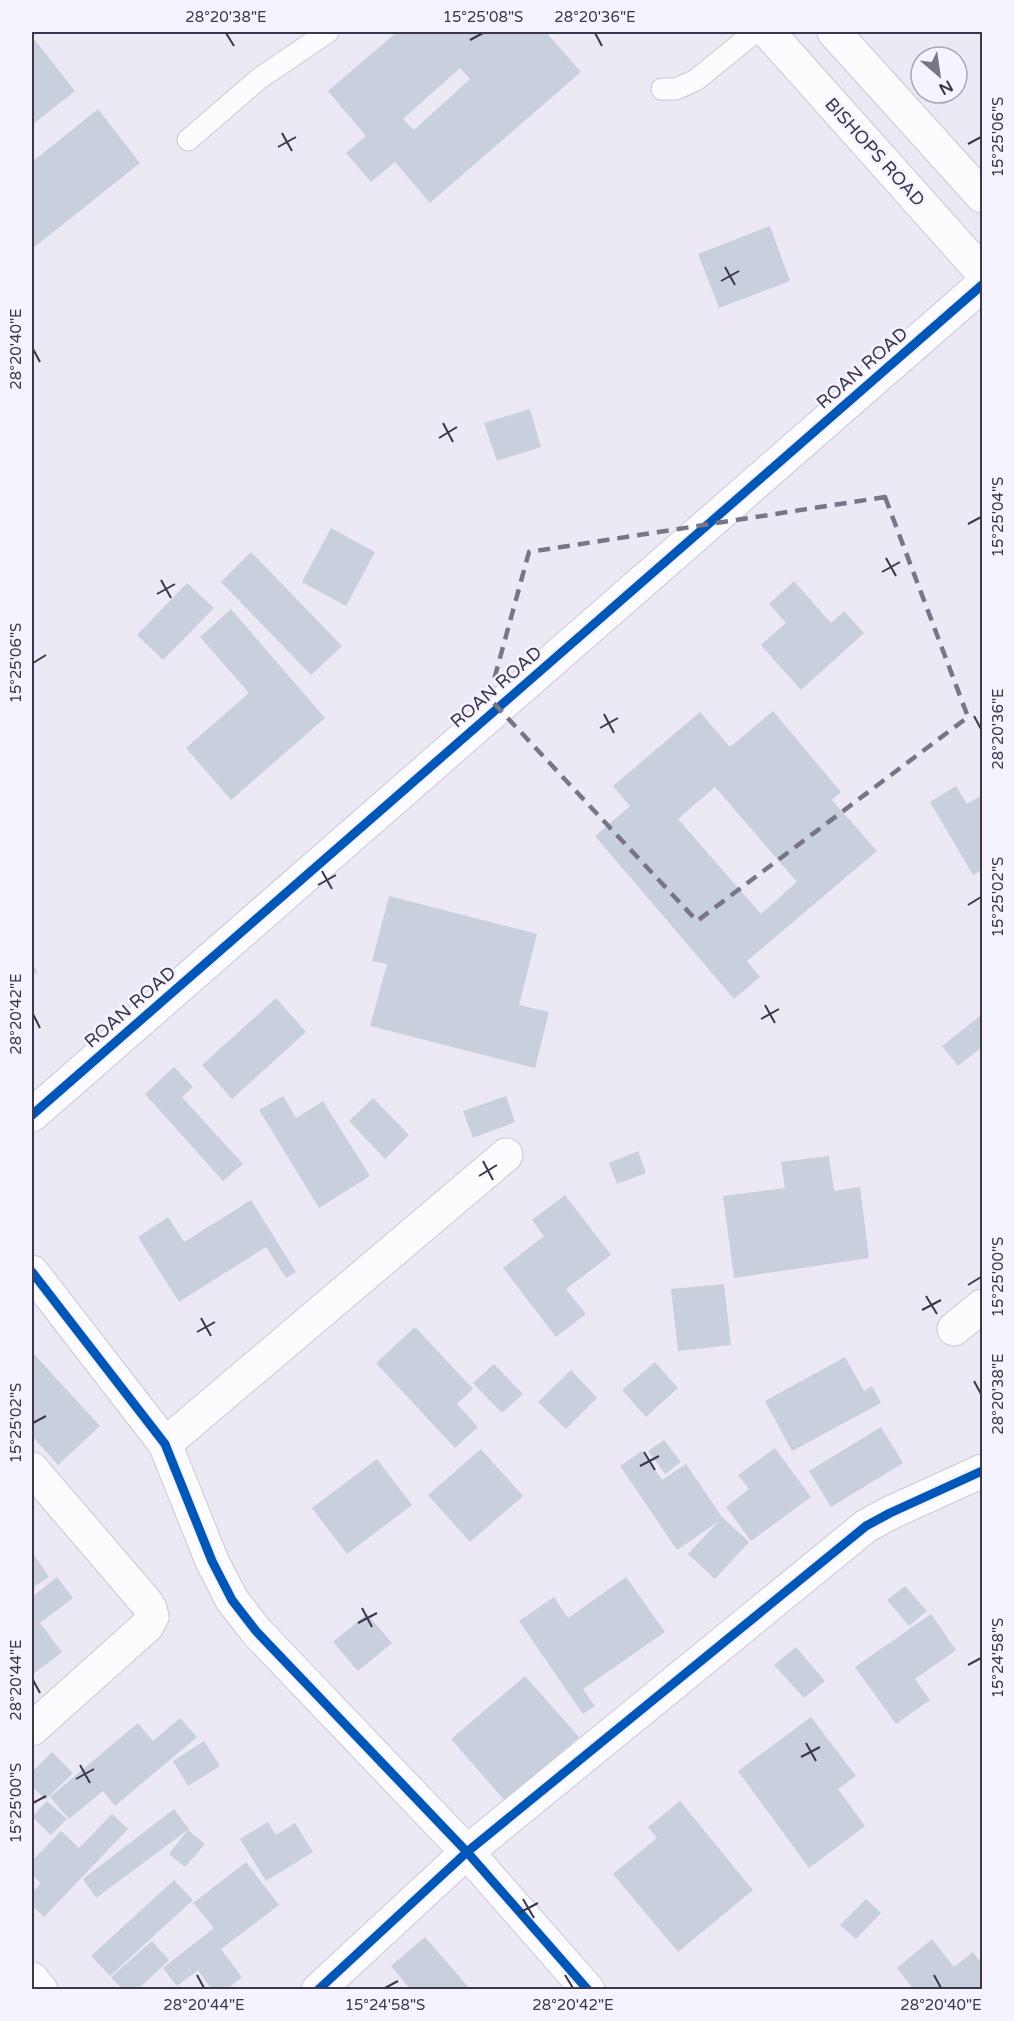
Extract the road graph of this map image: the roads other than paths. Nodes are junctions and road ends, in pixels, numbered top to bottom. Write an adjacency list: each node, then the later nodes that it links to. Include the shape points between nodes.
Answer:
1 (305, 32): 6 (lane)
2 (328, 32): 6 (lane)
3 (755, 32): 7 (lane, via 696,80 676,89)
4 (768, 32): 10 (street, BISHOPS ROAD)
5 (834, 32): 9 (street)
6 (290, 59): 8 (lane, via 260,78)
7 (662, 89)
8 (188, 140)
9 (982, 196)
10 (982, 272)
11 (982, 285): 12 (street, ROAN ROAD)
12 (32, 1115)
13 (506, 1155): 17 (street)
14 (32, 1272): 17 (street)
15 (982, 1306): 16 (street)
16 (954, 1329)
17 (165, 1444): 21 (street, via 232,1600 256,1631)
18 (32, 1469): 20 (street, via 145,1601 153,1617)
19 (982, 1471): 21 (street, via 866,1526)
20 (32, 1729)
21 (467, 1852): 24 (street); 25 (street)
22 (32, 1979): 23 (street)
23 (41, 1989)
24 (318, 1989)
25 (588, 1989)

